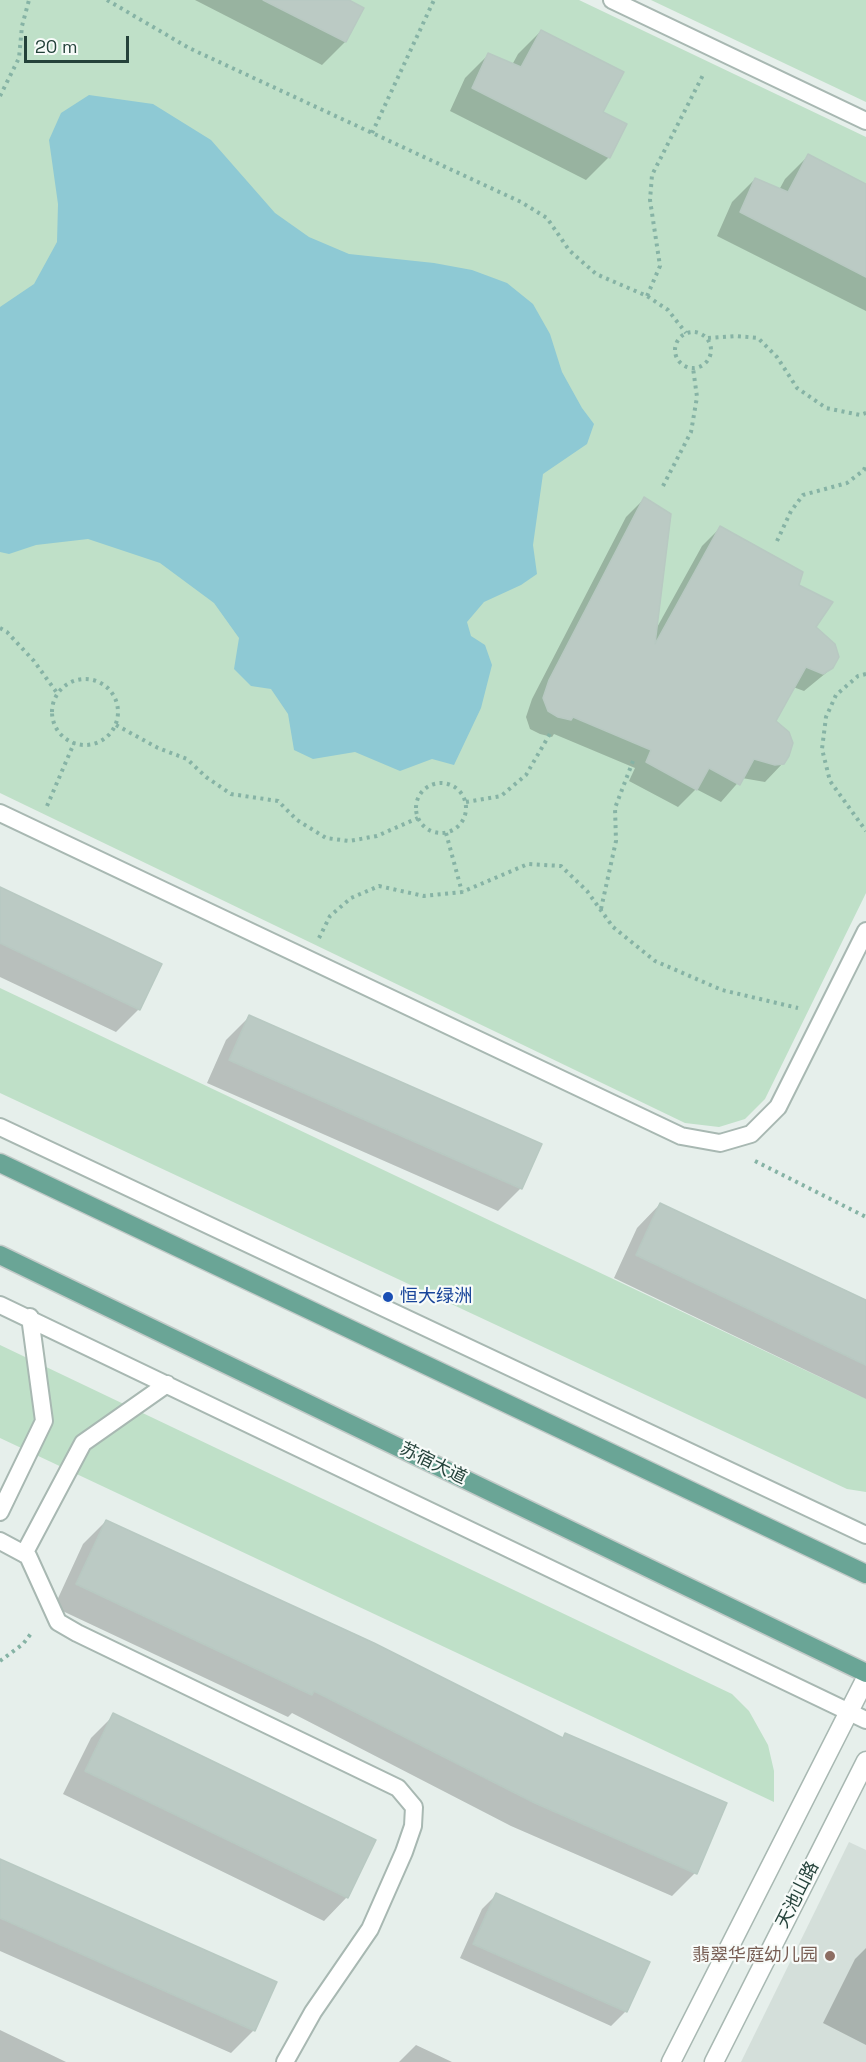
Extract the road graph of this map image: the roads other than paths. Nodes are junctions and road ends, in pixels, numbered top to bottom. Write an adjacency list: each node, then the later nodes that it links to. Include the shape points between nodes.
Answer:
1 (612, 0): 2 (lane)
2 (866, 121)
3 (0, 813): 4 (lane, via 681,1137 720,1143 752,1134 778,1107)
4 (866, 932)
5 (0, 1127): 12 (lane)
6 (0, 1163): 15 (main road)
7 (0, 1255): 16 (main road, 苏宿大道)
8 (0, 1305): 9 (lane)
9 (30, 1317): 10 (lane); 11 (lane, via 44,1421)
10 (167, 1384): 14 (lane, via 82,1443); 17 (lane)
11 (0, 1512)
12 (866, 1535)
13 (0, 1541): 14 (lane)
14 (24, 1554): 20 (lane, via 35,1568 58,1622 398,1788 414,1807 413,1826 404,1852 370,1929 313,2012)
15 (866, 1574)
16 (866, 1676): 17 (street)
17 (849, 1712): 18 (lane); 21 (street)
18 (866, 1720)
19 (866, 1761): 22 (street, 天池山路)
20 (285, 2062)
21 (671, 2062)
22 (714, 2062)

